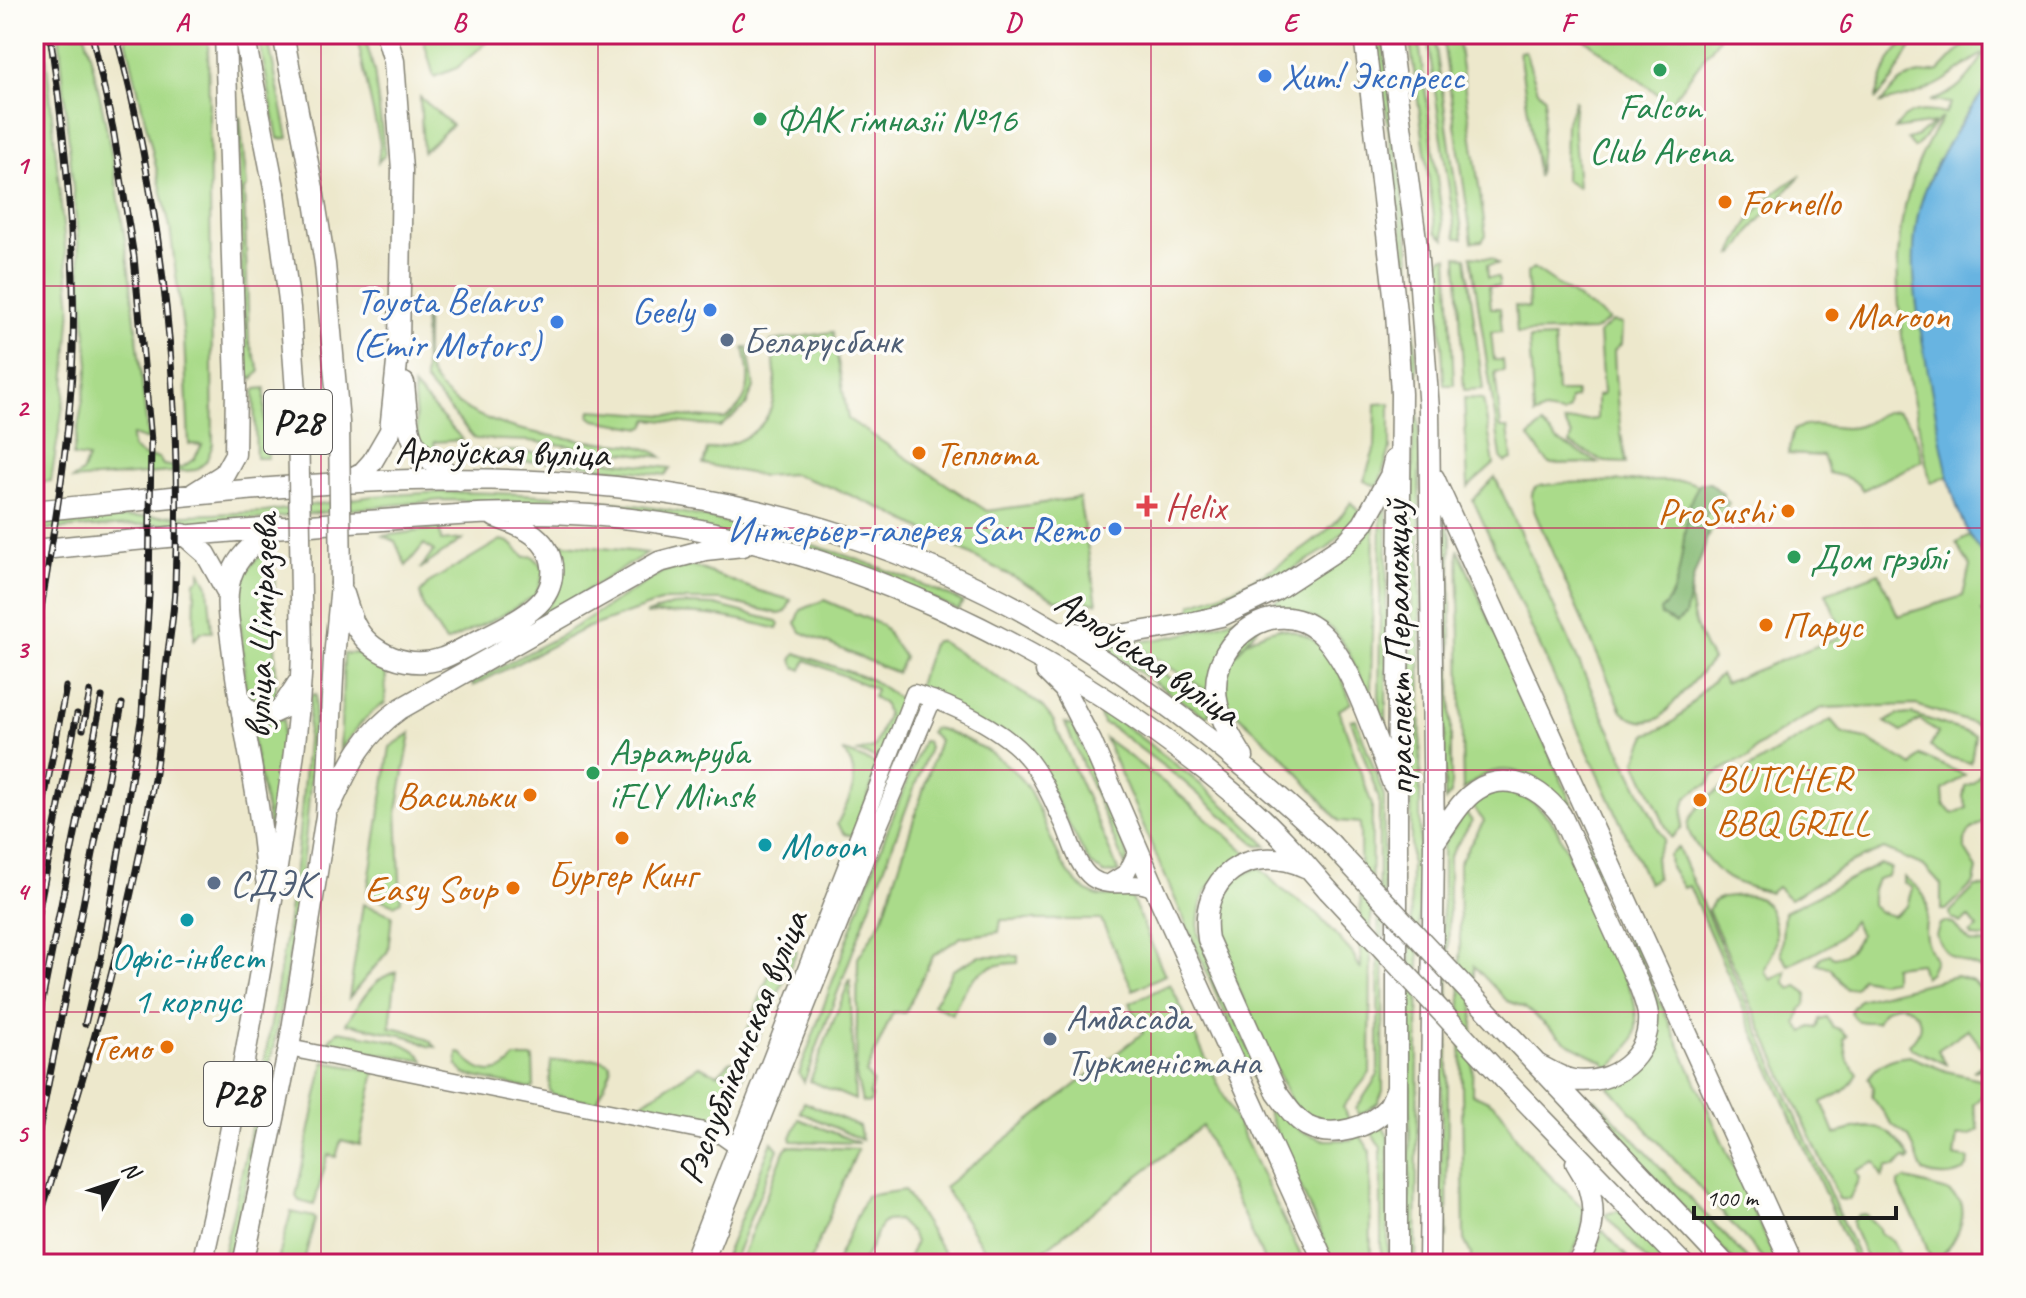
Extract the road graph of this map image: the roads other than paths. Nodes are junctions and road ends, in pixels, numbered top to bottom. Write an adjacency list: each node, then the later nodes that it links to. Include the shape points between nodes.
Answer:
1 (225, 34): 12 (main road, via 235,454 224,474)
2 (244, 34): 23 (main road, вуліца Ціміразева / Р28, bridge, via 275,193 290,308 298,420)
3 (283, 34): 19 (main road, вуліца Ціміразева / Р28, bridge, via 326,277 339,422)
4 (386, 34): 7 (main road, via 394,61 402,170)
5 (1364, 34): 8 (main road, праспект Пераможцаў, via 1396,312)
6 (1389, 34): 9 (main road, праспект Пераможцаў, via 1417,247)
7 (399, 343): 10 (main road, via 409,435 425,457); 11 (main road, via 390,431 363,472)
8 (1400, 436): 21 (main road, via 1390,476 1363,524 1343,546 1274,591 1221,616 1181,625 1114,636); 27 (main road, праспект Пераможцаў)
9 (1430, 469): 29 (main road, праспект Пераможцаў); 52 (main road)
10 (459, 480): 11 (main road, Арлоўская вуліца); 21 (main road, Арлоўская вуліца, via 617,487 776,515 910,558)
11 (340, 484): 12 (main road, Арлоўская вуліца)
12 (190, 495): 13 (main road, Арлоўская вуліца)
13 (34, 511)
14 (484, 513): 15 (main road, Арлоўская вуліца); 17 (main road, Арлоўская вуліца, via 591,515); 19 (main road, via 531,532 544,544 553,568 548,592 520,619 445,657 401,660 377,650 354,624)
15 (278, 526): 16 (main road, Арлоўская вуліца); 20 (main road, via 242,556)
16 (183, 534): 18 (main road, Арлоўская вуліца); 20 (main road, via 206,554)
17 (760, 544): 22 (main road, Арлоўская вуліца, via 927,600); 28 (main road, via 659,562 400,709 364,742)
18 (34, 550)
19 (341, 584): 28 (main road, вуліца Ціміразева / Р28)
20 (227, 592): 25 (main road)
21 (1058, 631): 26 (main road, Арлоўская вуліца, via 1160,700)
22 (1011, 644): 31 (main road, via 1064,689); 32 (main road, Арлоўская вуліца, via 1093,690 1181,750 1248,805)
23 (302, 676): 25 (main road, via 275,713 257,715); 35 (main road, вуліца Ціміразева / Р28)
24 (933, 699): 30 (street, Рэспубліканская вуліца); 30 (street, Рэспубліканская вуліца, via 914,693); 33 (street, Рэспубліканская вуліца, via 983,724 1029,759 1079,861 1090,877)
25 (239, 700): 35 (main road, via 265,850)
26 (1254, 774): 27 (main road, via 1221,716 1218,672 1244,632 1259,622 1288,618 1318,631 1342,662); 37 (main road, Арлоўская вуліца, bridge, via 1331,844)
27 (1397, 795): 38 (main road, праспект Пераможцаў)
28 (326, 816): 36 (main road, вуліца Ціміразева / Р28)
29 (1434, 843): 37 (main road, via 1463,801 1497,781 1539,792 1561,815 1639,985 1648,1029 1636,1056 1602,1080 1576,1081); 41 (main road, праспект Пераможцаў)
30 (864, 845): 40 (street, Рэспубліканская вуліца); 45 (street)
31 (1138, 849): 33 (street, via 1127,872); 34 (main road)
32 (1310, 870): 38 (main road, via 1286,859 1261,859 1232,870 1208,906 1208,939 1277,1093 1300,1120 1327,1132 1346,1132 1387,1108); 39 (main road, Арлоўская вуліца, bridge)
33 (1108, 883): 34 (street, via 1148,884)
34 (1156, 891): 46 (main road)
35 (268, 923): 42 (main road, вуліца Ціміразева / Р28)
36 (289, 1048): 40 (street, via 719,1134); 43 (main road, вуліца Ціміразева / Р28)
37 (1539, 1065): 51 (main road, Арлоўская вуліца)
38 (1396, 1090): 47 (main road, праспект Пераможцаў)
39 (1558, 1136): 49 (main road, via 1581,1170 1593,1209 1593,1233); 50 (main road, Арлоўская вуліца)
40 (736, 1146): 44 (street, Рэспубліканская вуліца)
41 (1430, 1257): 48 (main road)
42 (202, 1264)
43 (243, 1264)
44 (691, 1264)
45 (704, 1264)
46 (1325, 1264)
47 (1397, 1264)
48 (1446, 1264)
49 (1577, 1264)
50 (1683, 1264)
51 (1725, 1264)
52 (1792, 1264)

